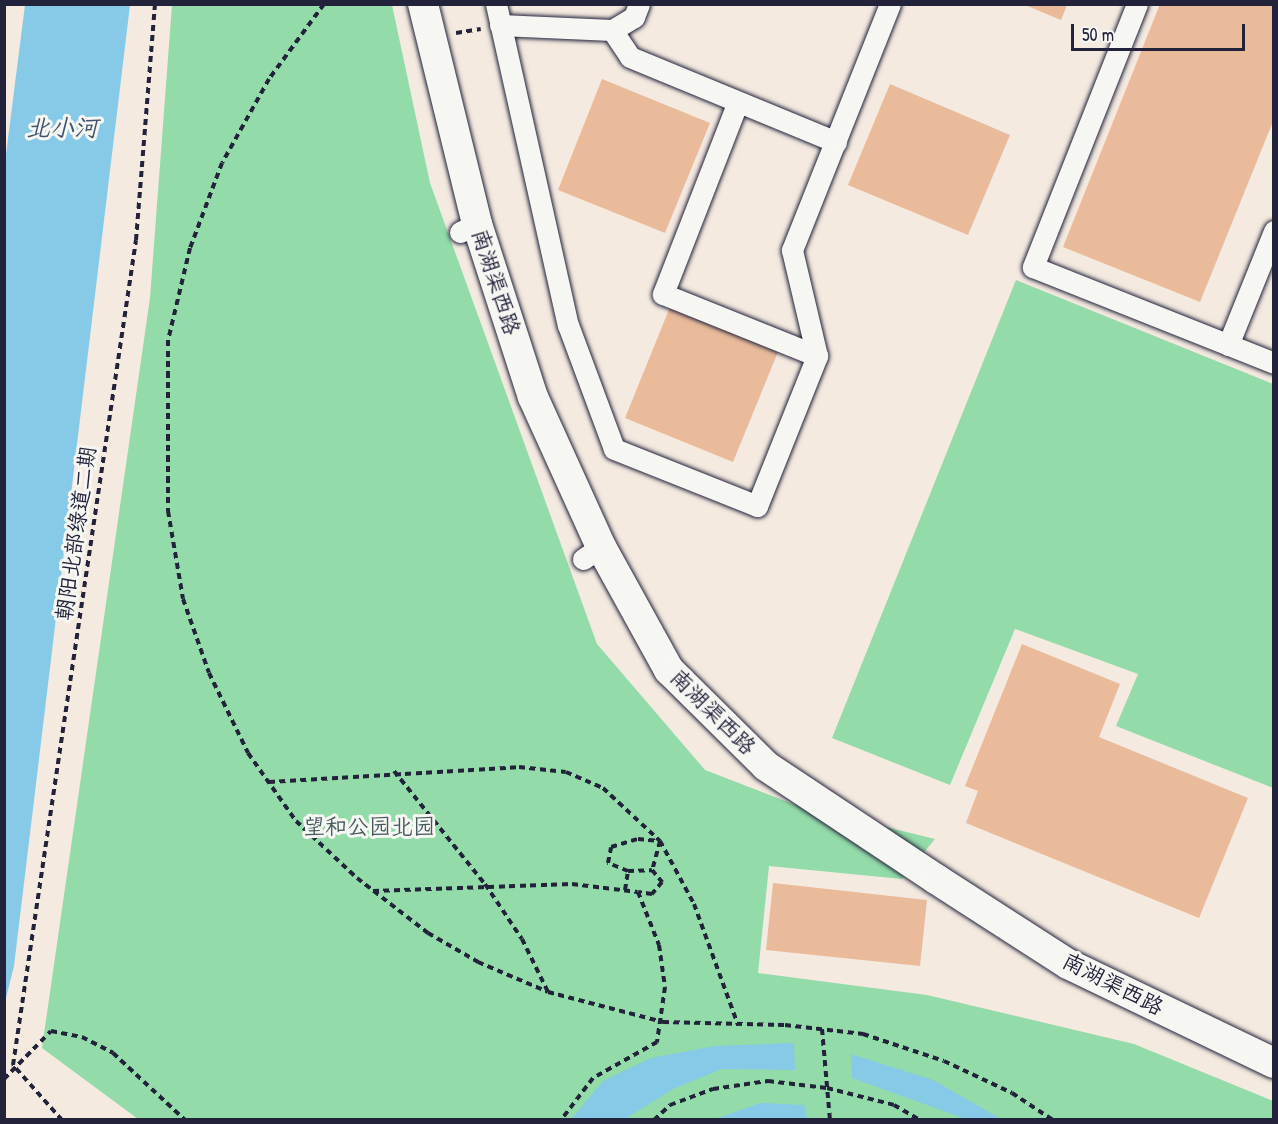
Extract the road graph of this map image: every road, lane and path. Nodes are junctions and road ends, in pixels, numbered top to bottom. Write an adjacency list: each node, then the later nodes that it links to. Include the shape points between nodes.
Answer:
1 (155, 4): 31 (path, 朝阳北部绿道二期, via 136,240)
2 (324, 4): 18 (path, via 269,79 222,163 189,249 168,340 168,511 183,599 209,673 248,753)
3 (423, 4): 10 (street, 南湖渠西路)
4 (496, 4): 8 (street)
5 (639, 4): 9 (street, via 634,17)
6 (890, 4): 12 (street)
7 (1137, 4): 14 (street, via 1033,267)
8 (500, 26): 9 (street); 10 (path); 15 (street, via 568,325 614,449 757,506)
9 (612, 30): 11 (street, via 630,57)
10 (429, 37): 30 (street, 南湖渠西路, via 468,228 532,397 592,553 669,670 766,766 1068,964)
11 (737, 104): 12 (street); 15 (street, via 663,294)
12 (836, 142): 15 (street, via 792,250)
13 (1274, 231): 14 (street)
14 (1228, 345): 16 (street)
15 (817, 356)
16 (1274, 363)
17 (394, 771): 18 (path); 19 (path, via 519,766 566,772 603,788); 22 (path)
18 (269, 782): 24 (path, via 296,821)
19 (660, 841): 20 (path); 21 (path, via 638,839 611,847 608,863); 28 (path, via 694,904)
20 (652, 870): 21 (path); 25 (path, via 662,882 652,894)
21 (628, 871): 23 (path)
22 (484, 884): 23 (path); 24 (path); 26 (path, via 522,939)
23 (625, 890): 25 (path)
24 (373, 891): 26 (path, via 428,933)
25 (638, 891): 27 (path, via 659,945)
26 (548, 992): 27 (path)
27 (663, 1022): 28 (path); 36 (path, via 657,1042 593,1078)
28 (738, 1025): 29 (path)
29 (822, 1029): 33 (path); 40 (path, via 863,1034 944,1061 1012,1093)
30 (1274, 1063)
31 (13, 1065): 32 (path); 34 (path); 35 (path, via 51,1031 82,1037 113,1053)
32 (4, 1079)
33 (827, 1088): 37 (path, via 768,1081 713,1089 670,1105); 38 (path); 39 (path, via 894,1106)
34 (62, 1119)
35 (185, 1119)
36 (561, 1119)
37 (654, 1119)
38 (830, 1119)
39 (920, 1119)
40 (1053, 1119)

